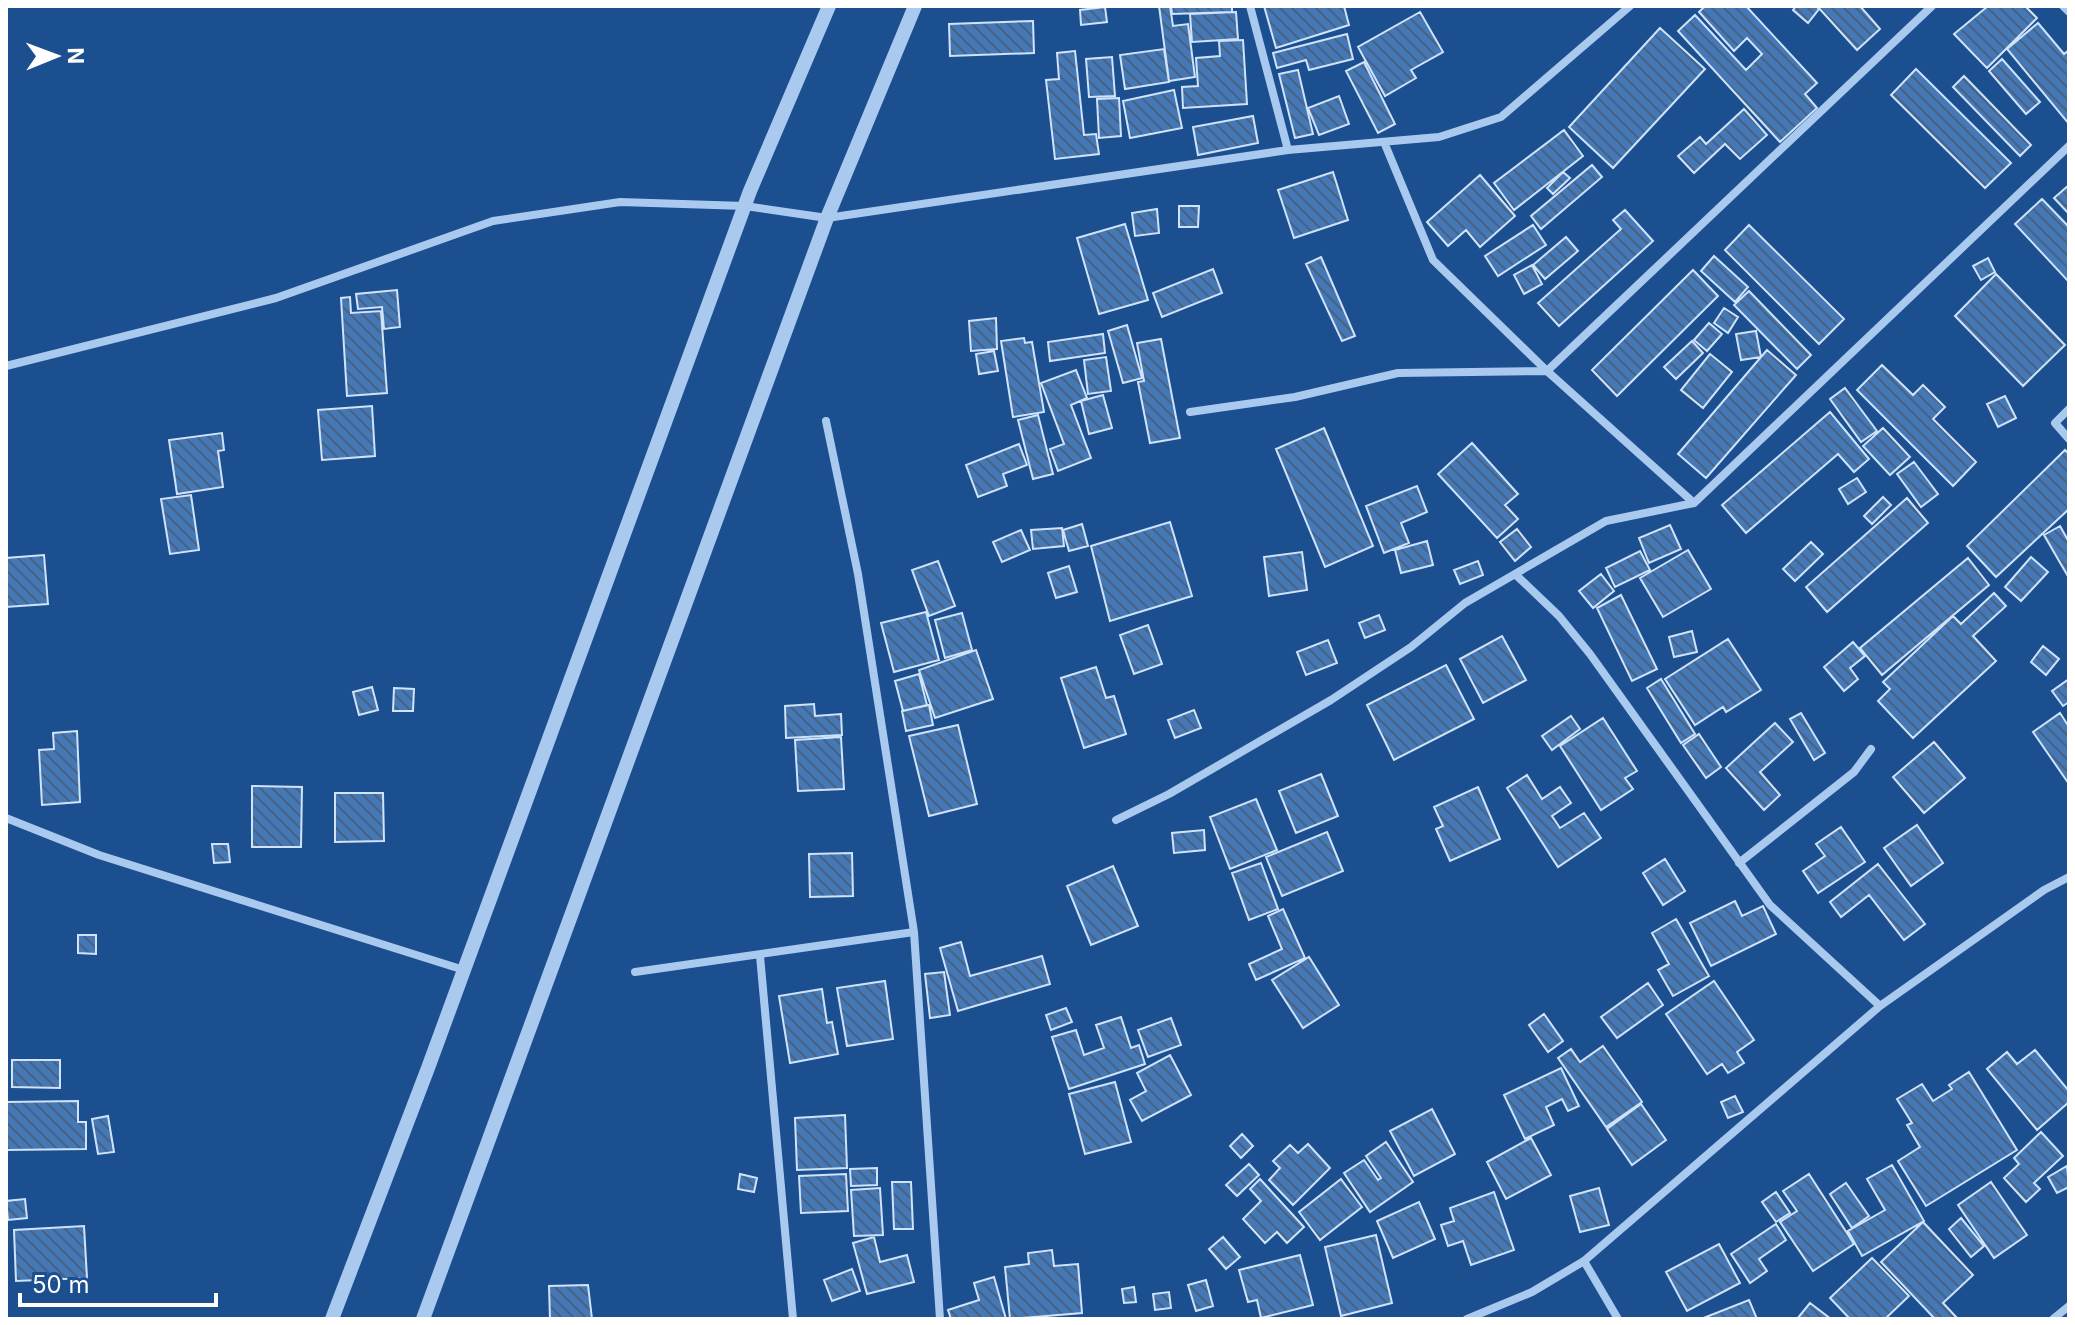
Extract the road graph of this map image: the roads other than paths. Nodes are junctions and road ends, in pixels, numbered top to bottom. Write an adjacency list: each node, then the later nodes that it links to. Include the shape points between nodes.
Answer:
1 (829, 6): 11 (street)
2 (915, 6): 12 (street)
3 (1250, 6): 10 (street)
4 (1630, 6): 8 (street, via 1501,117 1439,137)
5 (1932, 6): 14 (street)
6 (2063, 6): 7 (street)
7 (2069, 12)
8 (1384, 142): 10 (street); 14 (street, via 1433,260)
9 (2069, 146): 19 (street)
10 (1288, 150): 12 (street)
11 (745, 206): 12 (street); 13 (street, via 620,202 493,221 276,298); 28 (street)
12 (827, 218): 34 (street)
13 (6, 366)
14 (1547, 371): 16 (street, via 1398,373 1295,397); 19 (street)
15 (2069, 409): 18 (street, via 2055,423)
16 (1190, 412)
17 (826, 421): 26 (street, via 858,574)
18 (2069, 439)
19 (1694, 503): 20 (street, via 1606,521)
20 (1515, 574): 23 (street, via 1465,603 1331,700); 24 (street, via 1590,654)
21 (1871, 749): 24 (street, via 1854,772)
22 (6, 818): 28 (street, via 99,855)
23 (1116, 820)
24 (1739, 863): 30 (street, via 1770,905)
25 (2069, 877): 30 (street)
26 (914, 932): 27 (street); 36 (street)
27 (760, 956): 29 (street); 35 (street)
28 (465, 970): 33 (street)
29 (635, 972)
30 (1880, 1006): 31 (street)
31 (1584, 1261): 37 (street, via 1532,1292); 38 (street)
32 (2069, 1306): 39 (street)
33 (332, 1319)
34 (423, 1319)
35 (793, 1319)
36 (940, 1319)
37 (1467, 1319)
38 (1618, 1319)
39 (2053, 1319)

